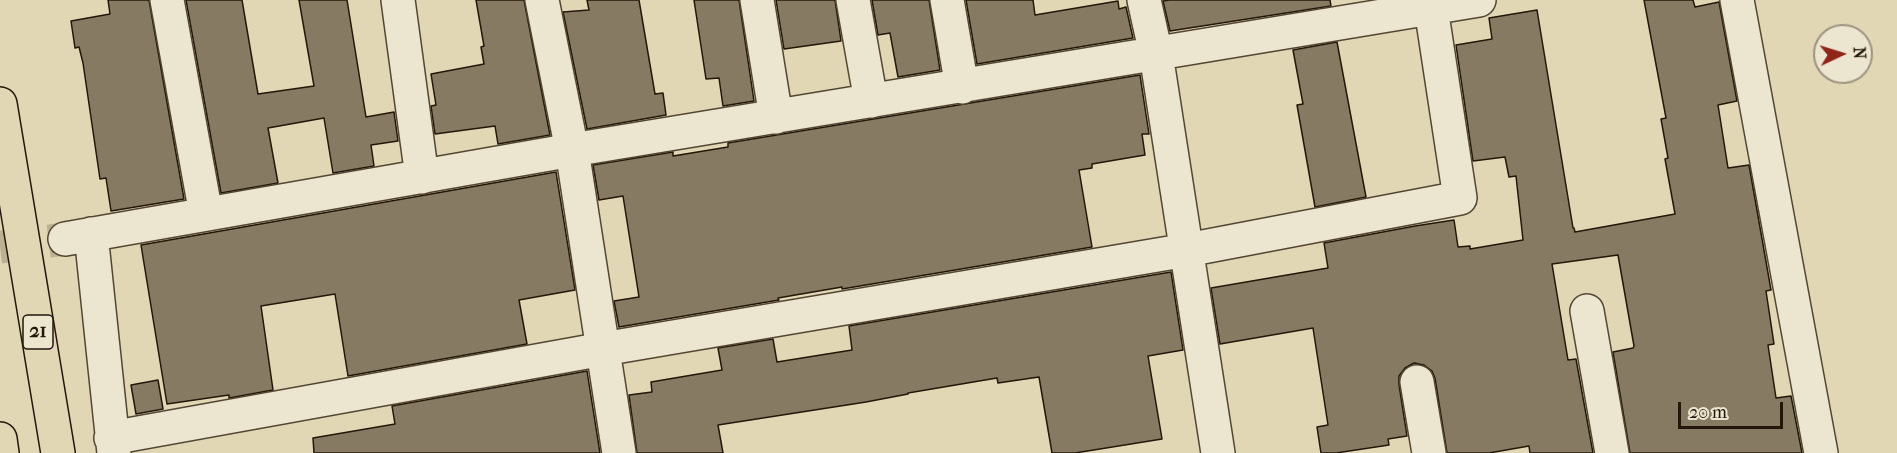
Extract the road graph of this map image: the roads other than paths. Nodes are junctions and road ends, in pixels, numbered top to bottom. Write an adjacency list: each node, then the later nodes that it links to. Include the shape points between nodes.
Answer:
1 (167, 0): 18 (street)
2 (398, 0): 17 (street)
3 (542, 0): 16 (street)
4 (757, 0): 15 (street)
5 (853, 0): 13 (street)
6 (947, 0): 12 (street)
7 (1144, 0): 11 (street)
8 (1479, 0): 10 (street)
9 (1737, 0): 31 (street)
10 (1431, 8): 11 (street); 19 (street, via 1460,198)
11 (1156, 54): 12 (street); 19 (street)
12 (962, 87): 13 (street)
13 (871, 101): 15 (street)
14 (0, 104): 26 (highway, 21)
15 (776, 117): 16 (street)
16 (572, 150): 17 (street); 21 (street)
17 (422, 177): 18 (street)
18 (206, 214): 24 (street, via 78,236)
19 (1187, 250): 21 (street); 28 (street)
20 (1587, 311): 30 (street)
21 (603, 349): 24 (street); 27 (street)
22 (1417, 382): 29 (street)
23 (0, 439): 25 (highway)
24 (112, 445)
25 (2, 453)
26 (58, 453)
27 (619, 453)
28 (1218, 453)
29 (1429, 453)
30 (1612, 453)
31 (1821, 453)

